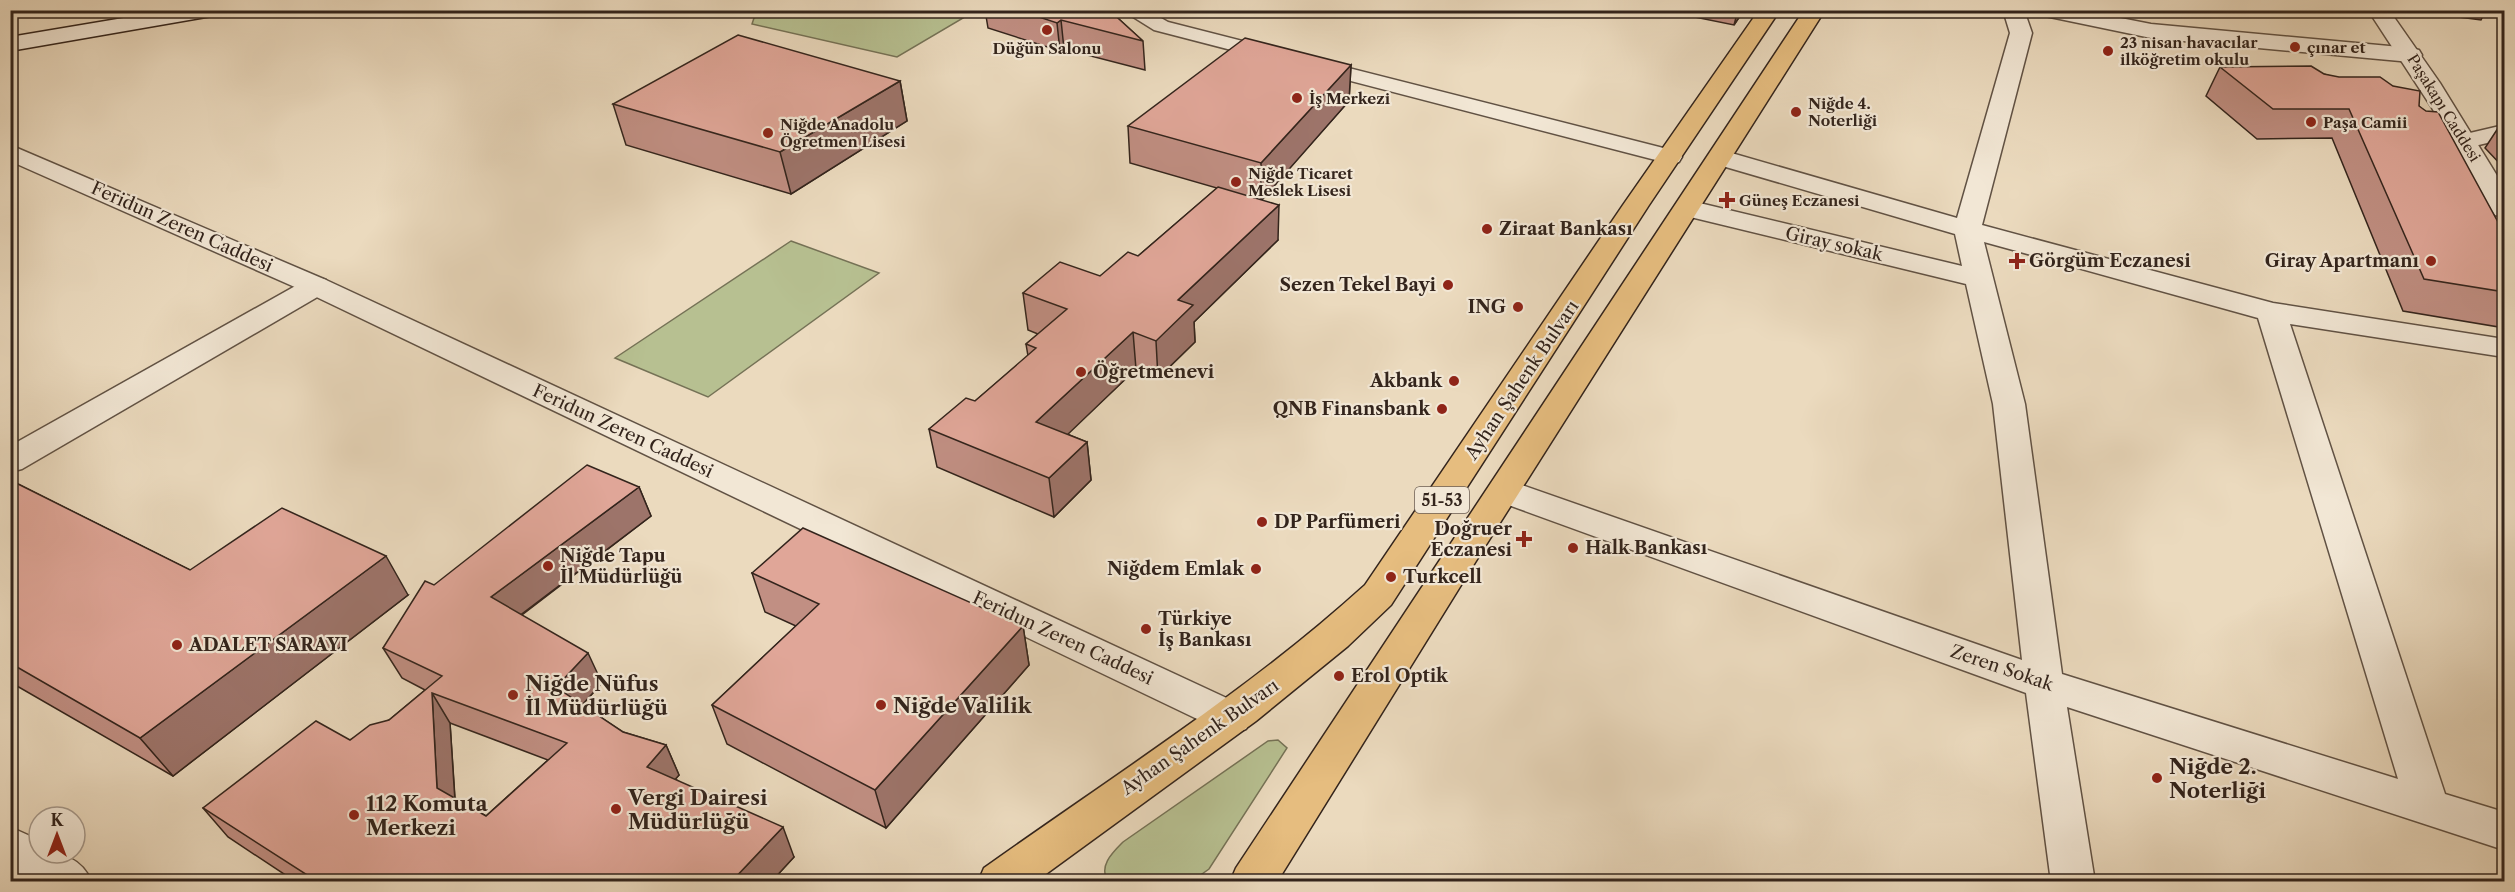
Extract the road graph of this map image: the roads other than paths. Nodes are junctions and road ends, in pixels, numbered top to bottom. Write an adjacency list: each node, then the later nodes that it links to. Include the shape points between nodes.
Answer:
1 (122, 10): 9 (street)
2 (212, 10): 10 (street)
3 (1131, 10): 15 (street, via 1147,22 1178,31)
4 (1770, 10): 15 (main road, Ayhan Şahenk Bulvarı / 51-53)
5 (1815, 10): 16 (main road, 51-53)
6 (2013, 10): 19 (street, via 2021,33)
7 (2045, 10): 11 (street, via 2151,31)
8 (2378, 10): 11 (street, Paşakapı Caddesi)
9 (10, 28)
10 (10, 44)
11 (2412, 55): 13 (street, Paşakapı Caddesi)
12 (2505, 132): 13 (street)
13 (2466, 141): 18 (street, Paşakapı Caddesi)
14 (10, 152): 21 (street, Feridun Zeren Caddesi)
15 (1671, 157): 27 (main road, Ayhan Şahenk Bulvarı / 51-53, via 1378,596 1333,639)
16 (1721, 158): 17 (main road, 51-53); 19 (street)
17 (1687, 208): 20 (street, Giray sokak); 25 (main road, 51-53)
18 (2504, 208)
19 (1967, 230): 20 (street); 22 (street)
20 (1981, 279): 26 (street, via 2010,404)
21 (316, 286): 24 (street); 27 (street, Feridun Zeren Caddesi)
22 (2271, 312): 23 (street); 28 (street)
23 (2505, 348)
24 (10, 461)
25 (1504, 491): 26 (street, Zeren Sokak); 33 (main road, 51-53)
26 (2044, 684): 28 (street, Zeren Sokak); 34 (street)
27 (1232, 718): 32 (main road, Ayhan Şahenk Bulvarı / 51-53, via 1090,814)
28 (2427, 805): 29 (street, Zeren Sokak)
29 (2505, 831)
30 (10, 846): 31 (street)
31 (70, 882)
32 (1000, 882)
33 (1252, 882)
34 (2073, 882)

